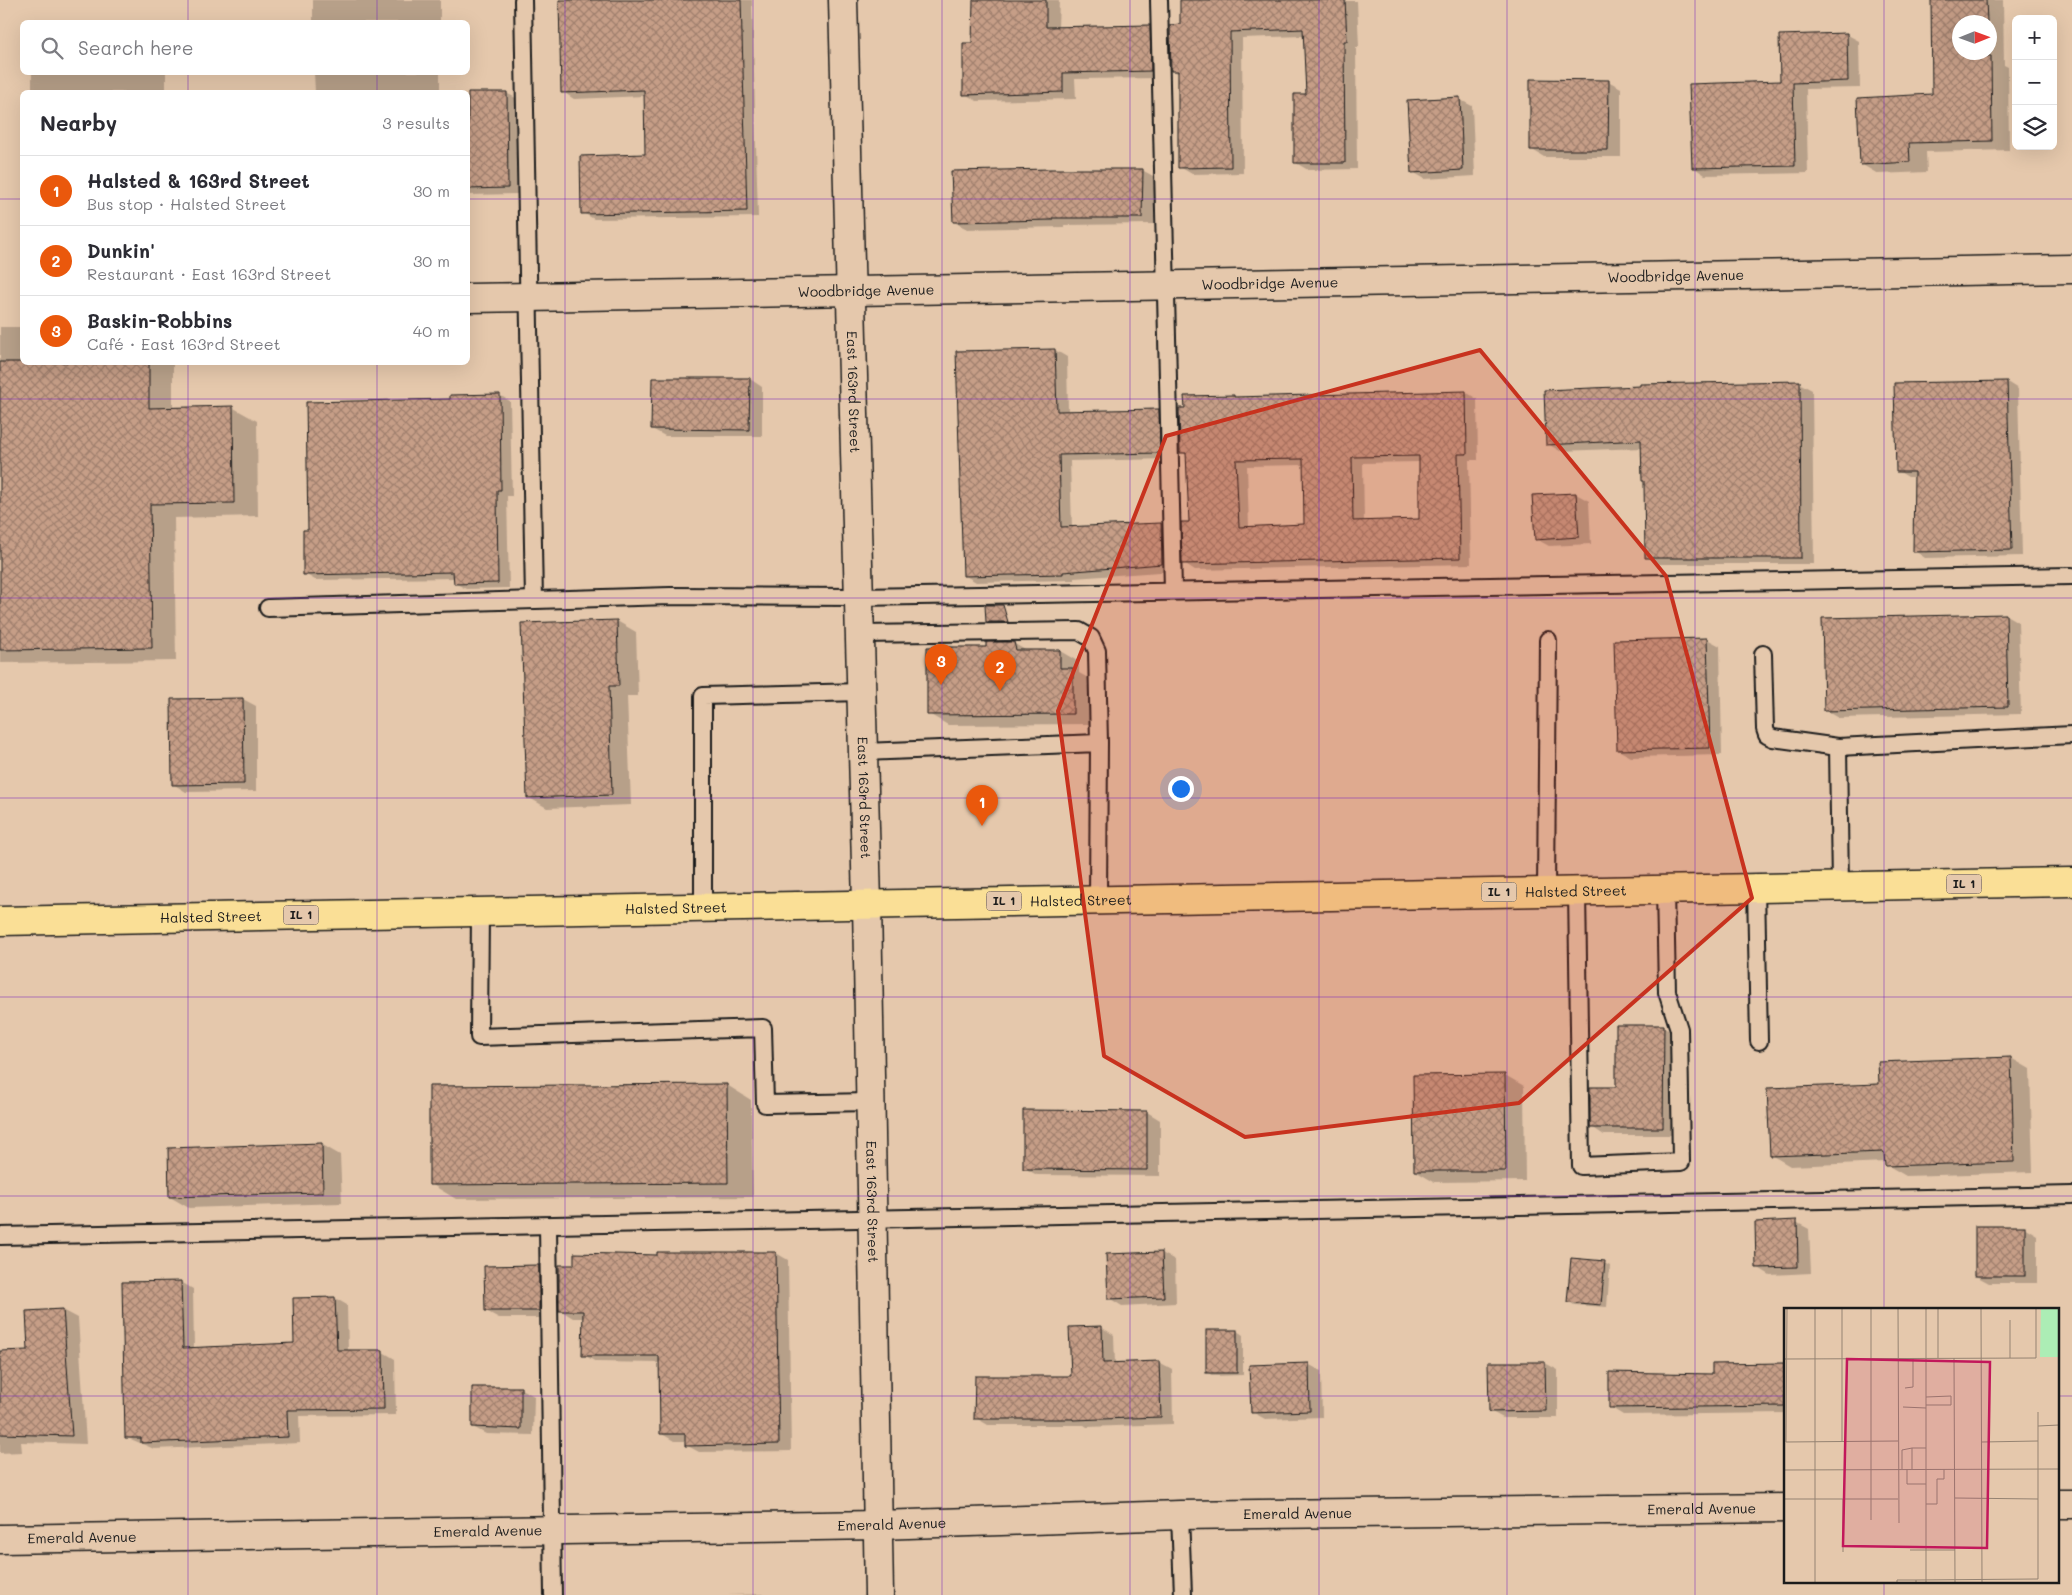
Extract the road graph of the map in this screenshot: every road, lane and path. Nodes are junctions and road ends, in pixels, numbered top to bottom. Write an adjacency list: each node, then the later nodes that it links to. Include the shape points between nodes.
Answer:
1 (523, 0): 7 (lane)
2 (843, 0): 6 (street, East 163rd Street)
3 (1160, 0): 5 (lane)
4 (2072, 269): 5 (street, Woodbridge Avenue)
5 (1166, 285): 6 (street, Woodbridge Avenue); 10 (lane)
6 (851, 291): 7 (street, Woodbridge Avenue); 11 (street, East 163rd Street)
7 (529, 296): 8 (street, Woodbridge Avenue); 12 (lane)
8 (470, 298)
9 (2072, 576): 10 (lane)
10 (1173, 590): 11 (lane)
11 (859, 597): 12 (lane, via 670,596); 14 (street, East 163rd Street)
12 (534, 600): 13 (lane)
13 (268, 608)
14 (860, 634): 17 (street, East 163rd Street); 19 (lane, via 1079,631 1091,638 1097,651)
15 (1548, 640): 27 (lane)
16 (1763, 654): 20 (lane, via 1767,735)
17 (861, 692): 21 (street, East 163rd Street); 30 (lane, via 702,696)
18 (2072, 735): 20 (lane)
19 (1099, 743): 21 (lane); 28 (lane)
20 (1838, 747): 23 (lane)
21 (863, 752): 29 (street, East 163rd Street)
22 (2072, 882): 23 (main road, Halsted Street / IL 1)
23 (1840, 886): 24 (main road, Halsted Street / IL 1)
24 (1756, 887): 25 (main road, Halsted Street / IL 1); 33 (lane)
25 (1665, 889): 26 (main road, Halsted Street / IL 1); 26 (lane, via 1667,992 1679,1029 1681,1162 1581,1166)
26 (1577, 890): 27 (main road, Halsted Street / IL 1)
27 (1546, 891): 28 (main road, Halsted Street / IL 1)
28 (1098, 899): 29 (main road, Halsted Street / IL 1)
29 (867, 903): 30 (main road, Halsted Street / IL 1); 34 (street, East 163rd Street)
30 (704, 907): 31 (main road, Halsted Street / IL 1)
31 (480, 912): 32 (main road, Halsted Street / IL 1); 34 (lane, via 479,1037 763,1028 765,1104)
32 (0, 920)
33 (1759, 1041)
34 (870, 1102): 36 (street, East 163rd Street)
35 (2072, 1195): 36 (lane)
36 (872, 1217): 37 (lane); 41 (street, East 163rd Street)
37 (548, 1226): 38 (lane); 42 (lane)
38 (0, 1236)
39 (1784, 1508): 40 (street, Emerald Avenue)
40 (1180, 1515): 41 (street, Emerald Avenue); 46 (lane)
41 (878, 1525): 42 (street, Emerald Avenue); 45 (street, East 163rd Street)
42 (552, 1528): 43 (street, Emerald Avenue); 44 (lane)
43 (0, 1539)
44 (553, 1595)
45 (879, 1595)
46 (1183, 1595)

